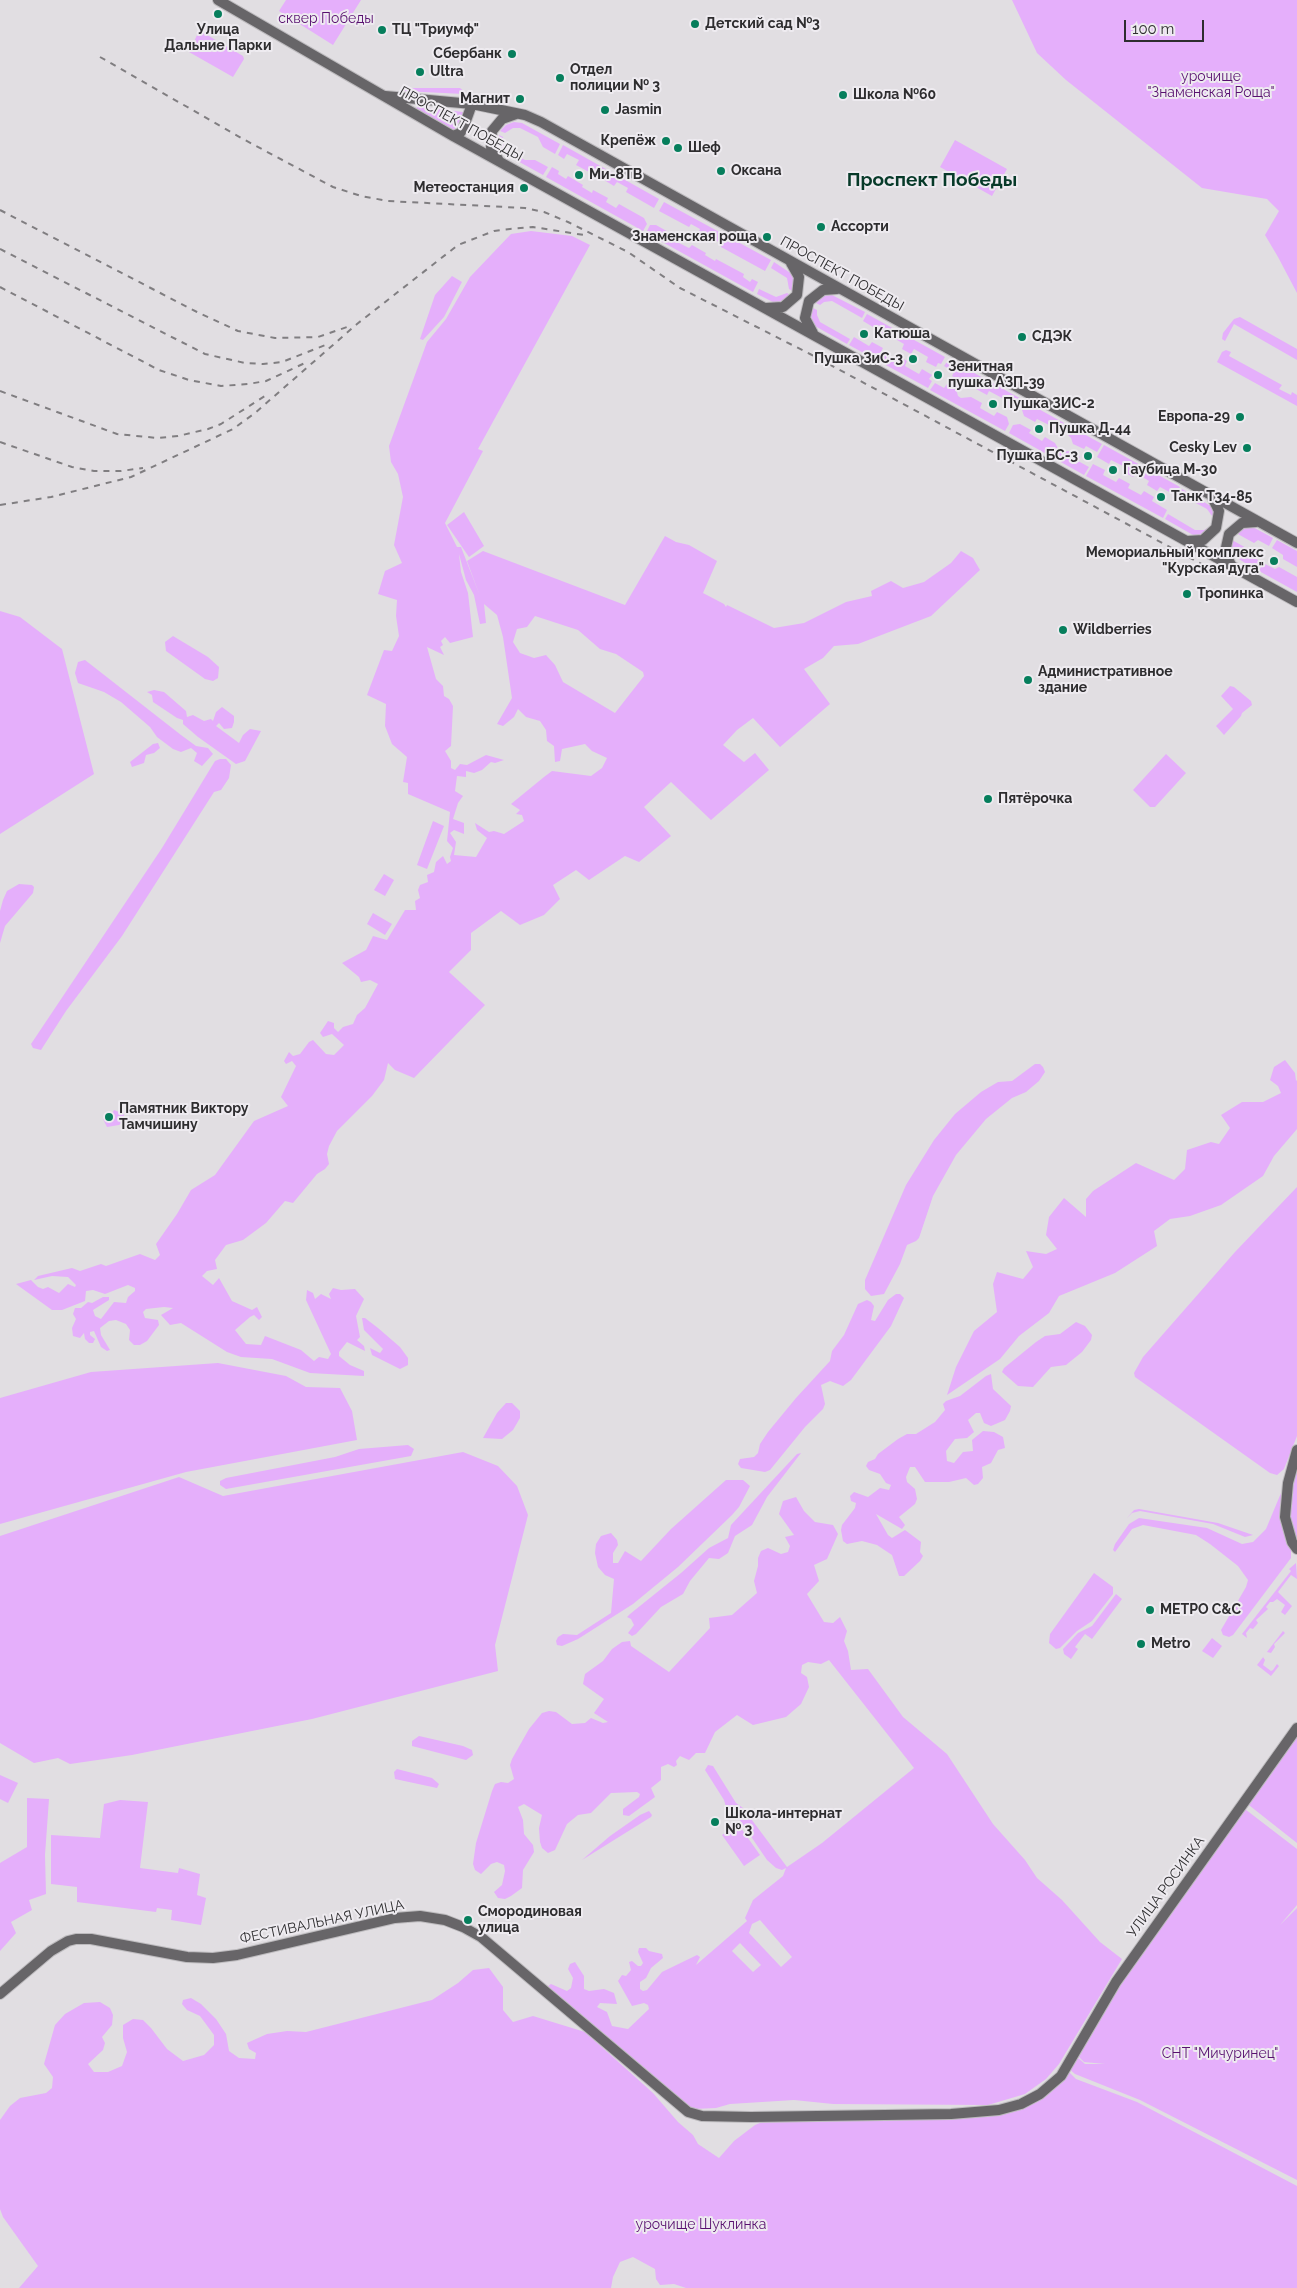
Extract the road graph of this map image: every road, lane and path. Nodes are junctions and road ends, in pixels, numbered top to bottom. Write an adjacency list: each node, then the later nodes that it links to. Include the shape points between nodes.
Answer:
1 (218, 0): 2 (main road)
2 (381, 95): 3 (main road, ПРОСПЕКТ ПОБЕДЫ); 5 (main road, ПРОСПЕКТ ПОБЕДЫ)
3 (472, 104): 4 (main road, ПРОСПЕКТ ПОБЕДЫ); 5 (main road, via 463,128)
4 (525, 115): 6 (main road, via 509,115 496,124 490,139); 7 (main road, ПРОСПЕКТ ПОБЕДЫ)
5 (453, 136): 6 (main road, ПРОСПЕКТ ПОБЕДЫ)
6 (499, 161): 9 (main road, ПРОСПЕКТ ПОБЕДЫ)
7 (790, 262): 8 (main road, ПРОСПЕКТ ПОБЕДЫ); 9 (main road, via 799,278 796,295 783,307)
8 (841, 290): 10 (main road, via 823,290 809,301 805,318); 11 (main road, ПРОСПЕКТ ПОБЕДЫ)
9 (765, 308): 10 (main road, ПРОСПЕКТ ПОБЕДЫ)
10 (814, 335): 13 (main road, ПРОСПЕКТ ПОБЕДЫ)
11 (1210, 495): 12 (main road, ПРОСПЕКТ ПОБЕДЫ); 13 (main road, via 1219,510 1216,528 1203,540)
12 (1260, 522): 14 (main road, ПРОСПЕКТ ПОБЕДЫ); 15 (main road, via 1242,523 1228,534 1225,552)
13 (1186, 541): 15 (main road, ПРОСПЕКТ ПОБЕДЫ)
14 (1297, 543)
15 (1233, 567): 16 (main road, ПРОСПЕКТ ПОБЕДЫ)
16 (1297, 602)
17 (1297, 1450): 18 (main road, via 1288,1483 1286,1517)
18 (1297, 1549)
19 (1297, 1728): 21 (main road, УЛИЦА РОСИНКА, via 1116,1982 1067,2068 1040,2094 999,2110 951,2114)
20 (0, 1994): 21 (main road, ФЕСТИВАЛЬНАЯ УЛИЦА, via 51,1952 76,1939 213,1958 395,1918 445,1920 481,1938 688,2112 702,2116)
21 (751, 2117)

